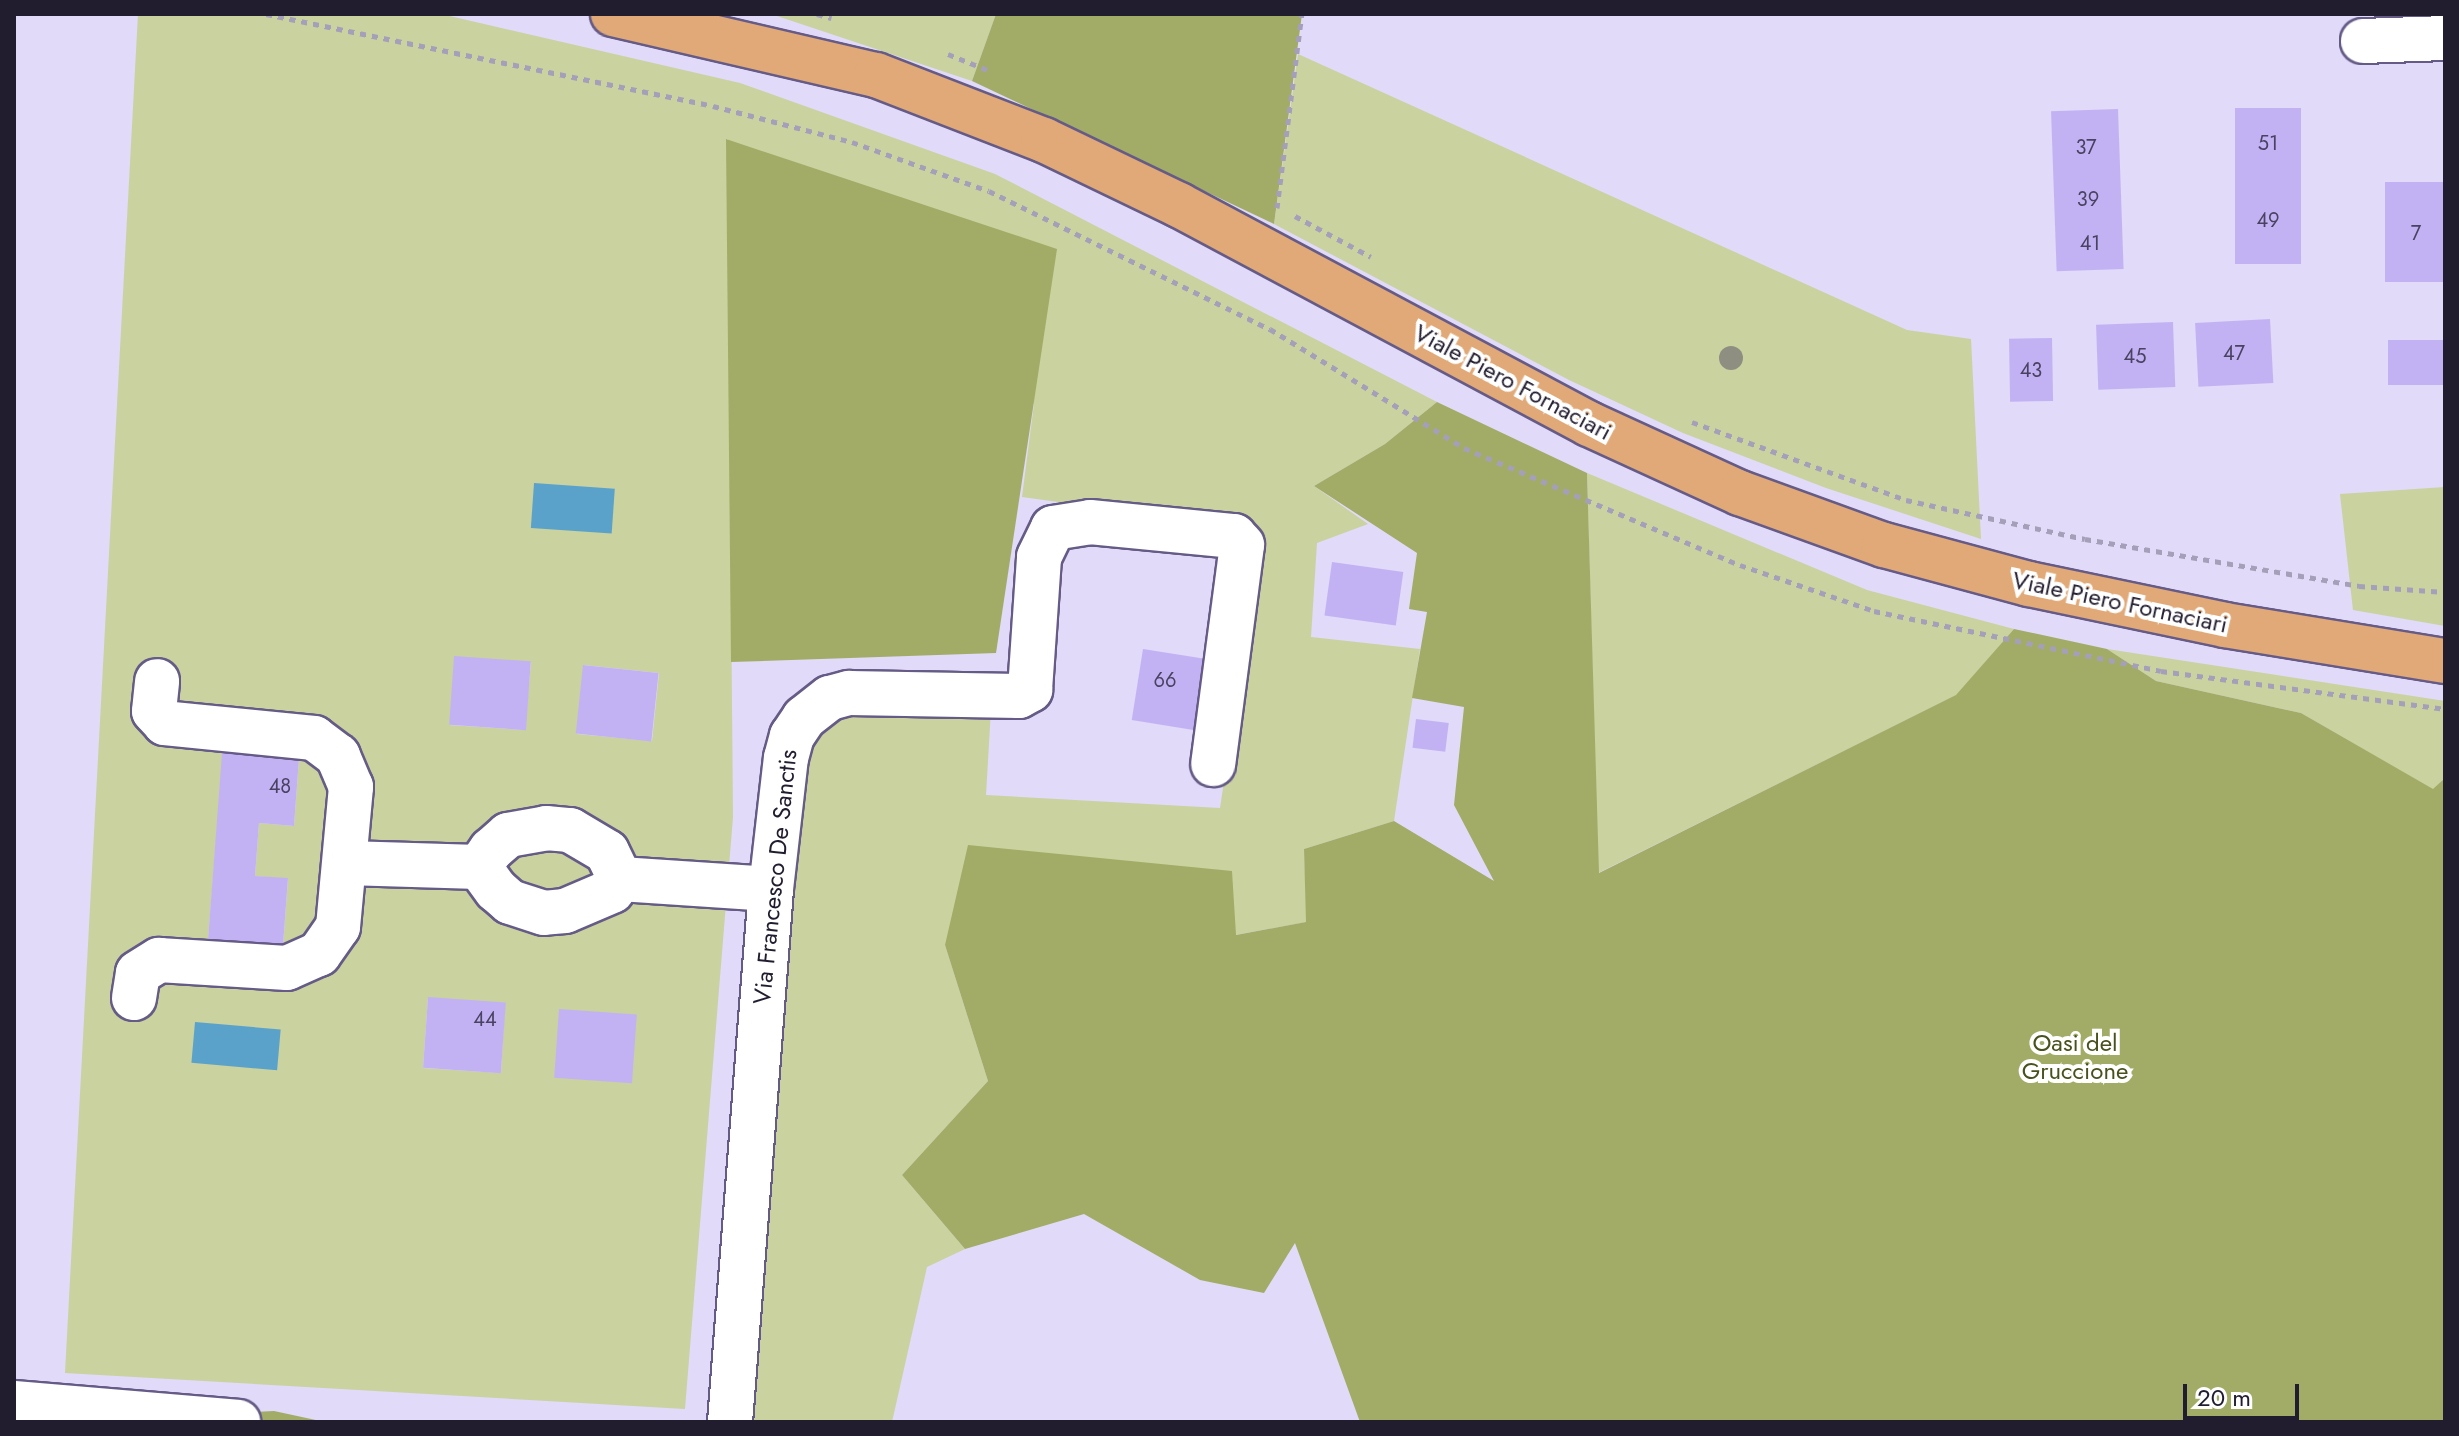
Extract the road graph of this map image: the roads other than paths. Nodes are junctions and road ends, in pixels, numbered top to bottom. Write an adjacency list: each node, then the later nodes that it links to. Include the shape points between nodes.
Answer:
1 (613, 14): 4 (main road, Viale Piero Fornaciari, via 876,75 1044,140 1179,205 1589,424 1740,493 1884,545 2029,584 2195,619)
2 (2445, 38): 3 (street)
3 (2363, 41)
4 (2445, 661)
5 (157, 681): 7 (street, via 154,711 165,723 314,738 338,756 351,787)
6 (1213, 764): 10 (street, Via Francesco De Sanctis, via 1242,545 1234,536 1071,523 1053,528 1039,557 1030,690 1019,696 849,693 830,698 804,718 786,758)
7 (346, 863): 8 (street); 11 (street, via 338,927 319,954 287,968 159,960 138,973)
8 (479, 867): 9 (street, via 510,902 544,913 586,903 612,891); 9 (street, via 508,835 570,830 607,852)
9 (620, 879): 10 (street)
10 (771, 889): 14 (street, Via Francesco De Sanctis)
11 (134, 998)
12 (14, 1403): 13 (street)
13 (238, 1422)
14 (730, 1422)

